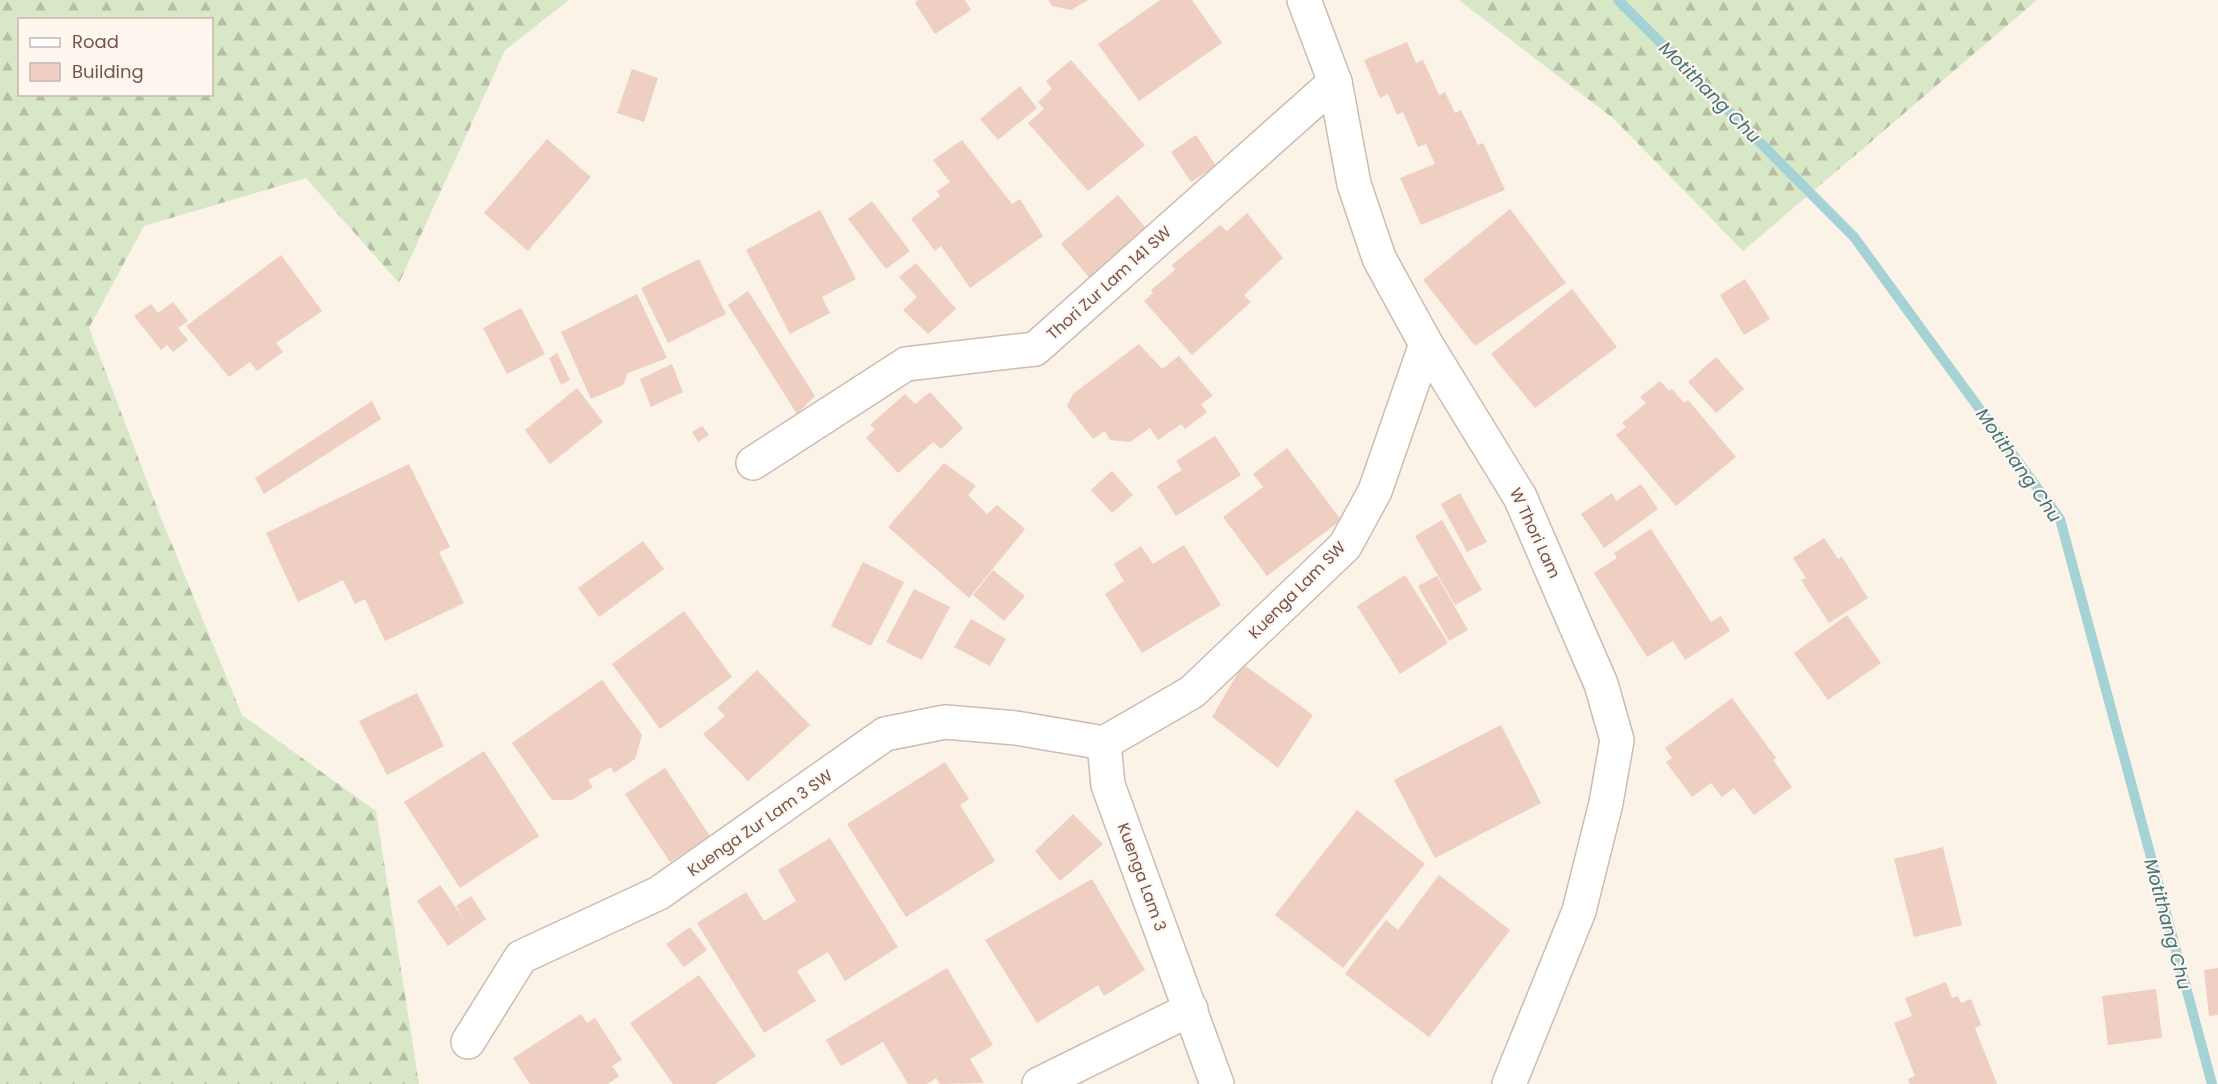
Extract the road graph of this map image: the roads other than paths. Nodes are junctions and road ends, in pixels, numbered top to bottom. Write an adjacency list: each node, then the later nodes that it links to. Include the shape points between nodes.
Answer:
1 (1304, 0): 2 (street, W Thori Lam)
2 (1335, 82): 3 (street, W Thori Lam, via 1354,184 1379,258); 4 (street, Thori Zur Lam 141 SW, via 1035,350 906,364)
3 (1426, 344): 5 (street, Kuenga Lam SW, via 1375,491 1345,546 1192,692); 10 (street, W Thori Lam, via 1521,496 1601,684 1617,740 1579,911)
4 (753, 463)
5 (1104, 743): 6 (street, Kuenga Lam 3, via 1108,785); 7 (street, Kuenga Zur Lam 3 SW, via 1016,728 945,722 885,734 659,893 521,957)
6 (1191, 1009): 8 (street); 9 (street)
7 (468, 1042)
8 (1039, 1084)
9 (1217, 1084)
10 (1509, 1084)

